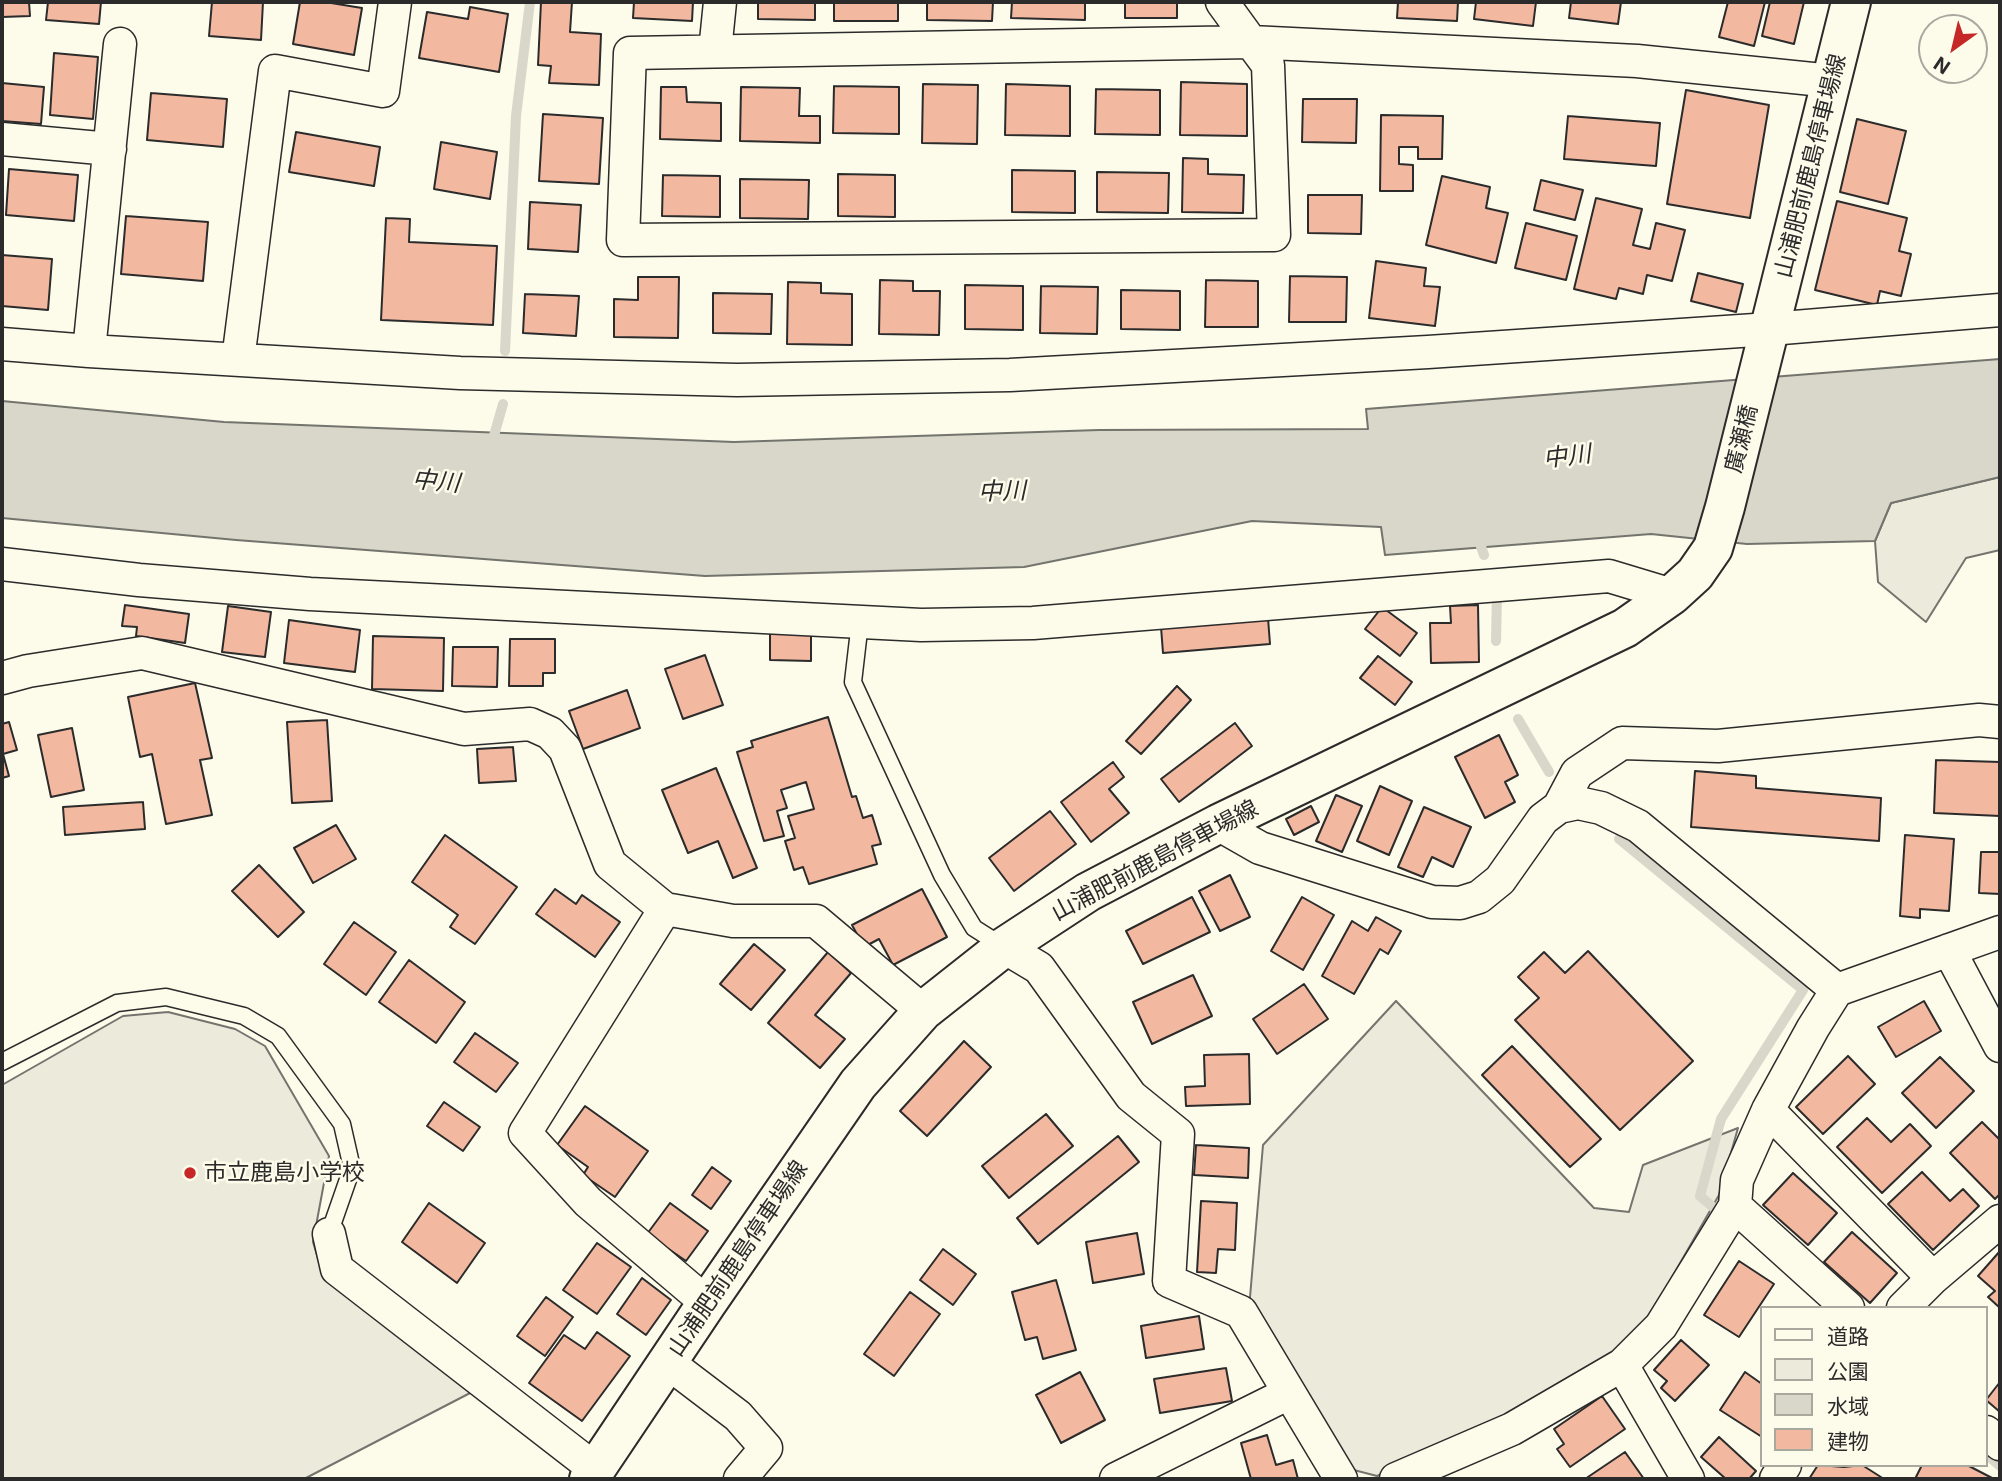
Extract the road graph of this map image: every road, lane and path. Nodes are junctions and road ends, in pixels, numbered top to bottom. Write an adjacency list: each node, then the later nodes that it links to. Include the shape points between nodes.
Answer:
1 (395, 2): 15 (street, via 383,91 275,71)
2 (720, 2): 7 (street)
3 (1222, 2): 5 (street)
4 (1851, 2): 8 (main road, 山浦肥前鹿島停車場線)
5 (1251, 43): 7 (street); 7 (street, via 1268,65 1275,235 623,240 630,52); 8 (street, via 1637,61)
6 (120, 44): 10 (street)
7 (715, 51)
8 (1832, 81): 12 (main road, 山浦肥前鹿島停車場線)
9 (2, 139): 10 (street)
10 (110, 149): 14 (street)
11 (2000, 310): 12 (street)
12 (1770, 329): 15 (street, via 997,375 737,380 460,373); 16 (main road, 廣瀬橋)
13 (2, 344): 14 (street)
14 (89, 351): 15 (street)
15 (238, 360)
16 (1713, 548): 18 (main road, 山浦肥前鹿島停車場線, via 1695,574)
17 (2, 564): 19 (street, via 310,594)
18 (1672, 595): 19 (street, via 1609,576 1033,623); 23 (main road, 山浦肥前鹿島停車場線, via 1625,628)
19 (860, 622): 26 (lane, via 853,682 942,875 974,928)
20 (2, 678): 24 (street, via 142,653 464,729 530,724 550,733 565,749 610,864)
21 (2000, 722): 22 (street, via 1979,720 1717,746 1622,743 1577,773)
22 (1559, 807): 23 (street, via 1543,820 1500,880 1479,897 1460,903 1433,902 1260,848); 28 (street, via 1578,803 1601,808 1638,826)
23 (1217, 824): 26 (main road, 山浦肥前鹿島停車場線, via 1088,892)
24 (665, 909): 29 (street, via 733,921 816,921); 37 (street, via 525,1133 588,1202)
25 (2000, 932): 27 (street)
26 (1004, 947): 29 (main road, 山浦肥前鹿島停車場線); 42 (street, via 1039,968 1131,1097 1178,1134 1169,1281 1241,1312)
27 (1949, 950): 28 (street); 30 (street)
28 (1838, 990): 32 (street)
29 (923, 1011): 37 (main road, 山浦肥前鹿島停車場線, via 858,1084)
30 (2000, 1046)
31 (2, 1062): 35 (lane, via 117,1003 166,997 244,1016 278,1037 342,1124 352,1168)
32 (1768, 1110): 33 (street, via 1737,1180); 36 (street)
33 (1735, 1206): 38 (street); 41 (street, via 1661,1326)
34 (2000, 1221): 36 (street)
35 (329, 1234): 43 (street, via 337,1269)
36 (1933, 1278): 39 (street)
37 (707, 1303): 40 (main road, 山浦肥前鹿島停車場線)
38 (1846, 1306)
39 (1905, 1306)
40 (667, 1362): 43 (main road, 山浦肥前鹿島停車場線); 44 (street, via 738,1416 766,1448)
41 (1622, 1365): 47 (street, via 1512,1429); 48 (street)
42 (1289, 1393): 45 (street); 46 (street)
43 (592, 1474)
44 (740, 1479)
45 (1116, 1479)
46 (1341, 1479)
47 (1396, 1479)
48 (1688, 1479)

